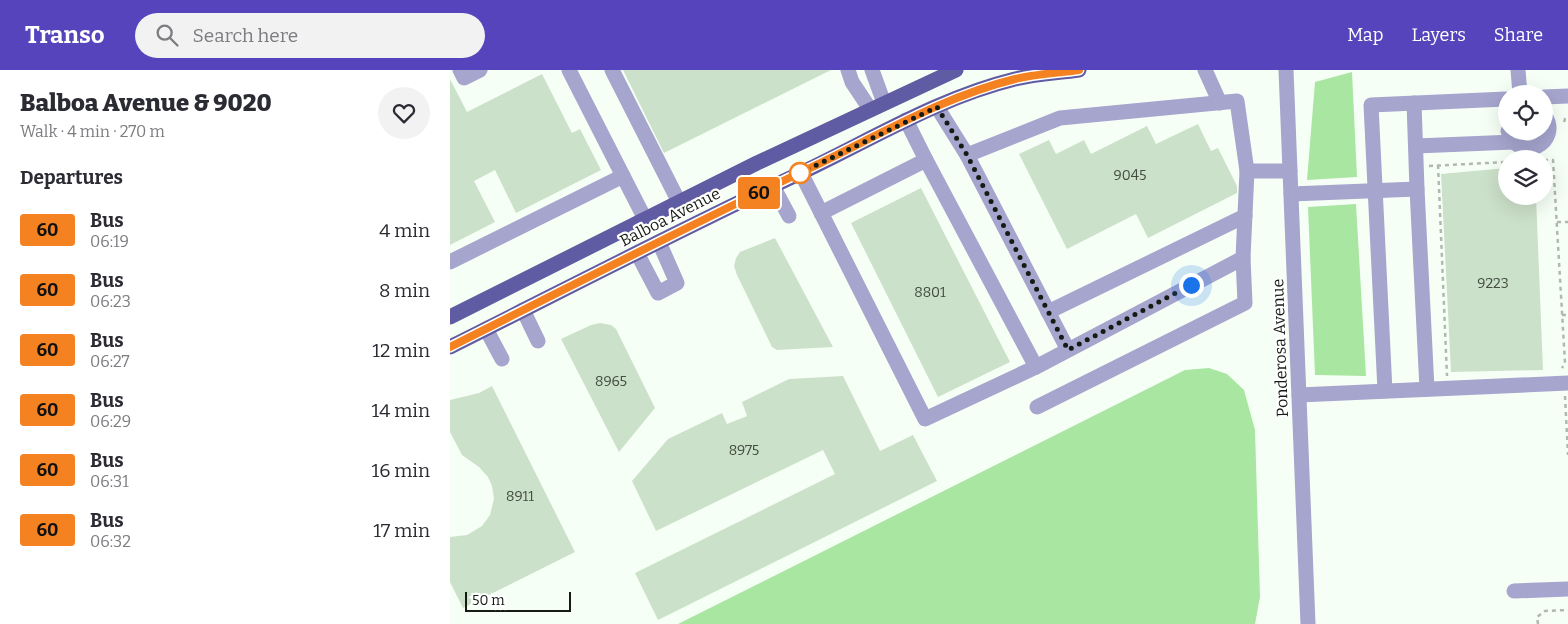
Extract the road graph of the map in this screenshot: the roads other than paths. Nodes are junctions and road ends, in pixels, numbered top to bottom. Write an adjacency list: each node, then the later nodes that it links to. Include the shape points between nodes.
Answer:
1 (460, 70): 2 (street, via 464,78)
2 (480, 70)
3 (569, 70): 31 (street)
4 (612, 70): 36 (street)
5 (848, 70): 20 (street)
6 (872, 70): 16 (street)
7 (956, 70): 16 (main road, Balboa Avenue)
8 (1079, 70): 19 (main road, Balboa Avenue, via 1016,79)
9 (1205, 70): 17 (street)
10 (1286, 70): 29 (street, Ponderosa Avenue)
11 (1518, 70): 12 (street)
12 (1519, 85)
13 (1568, 96): 14 (street)
14 (1553, 97)
15 (1498, 99): 18 (street)
16 (884, 103): 20 (main road, Balboa Avenue)
17 (1220, 103): 26 (street, via 1060,118); 28 (street, via 1237,101)
18 (1414, 103): 25 (street); 34 (street, via 1371,105)
19 (937, 107): 21 (main road, Balboa Avenue); 26 (street)
20 (870, 109): 36 (main road, Balboa Avenue)
21 (906, 120): 27 (street); 30 (main road, Balboa Avenue)
22 (1498, 138): 25 (street)
23 (1514, 140): 24 (street, via 1522,148 1542,144)
24 (1545, 140)
25 (1416, 146): 33 (street)
26 (967, 155): 48 (street)
27 (926, 160): 38 (street); 55 (street)
28 (1247, 171): 29 (street); 40 (street)
29 (1290, 171): 35 (street, Ponderosa Avenue)
30 (801, 173): 32 (main road, Balboa Avenue); 38 (street)
31 (623, 176): 41 (street); 46 (street)
32 (773, 186): 39 (street); 42 (main road, Balboa Avenue)
33 (1417, 189): 34 (street); 57 (street)
34 (1375, 190): 35 (street); 58 (street)
35 (1291, 194): 59 (street, Ponderosa Avenue)
36 (680, 202): 37 (main road, Balboa Avenue)
37 (664, 210): 41 (main road, Balboa Avenue); 42 (main road)
38 (821, 213): 55 (street, via 925,419)
39 (788, 216)
40 (1245, 216): 45 (street); 48 (street)
41 (645, 219): 49 (main road, Balboa Avenue)
42 (678, 232): 43 (main road, Balboa Avenue)
43 (659, 242): 44 (main road, Balboa Avenue); 44 (street, via 677,283 658,292)
44 (637, 253): 47 (main road, Balboa Avenue)
45 (1243, 258): 53 (street); 60 (street, via 1245,303)
46 (450, 262)
47 (523, 310): 50 (main road, Balboa Avenue); 51 (street)
48 (1048, 312): 53 (street)
49 (450, 317)
50 (486, 329): 52 (main road, Balboa Avenue); 54 (street)
51 (538, 341)
52 (450, 347)
53 (1068, 350): 55 (street)
54 (502, 360)
55 (1036, 367)
56 (1564, 382): 57 (street)
57 (1427, 389): 58 (street)
58 (1385, 391): 59 (street)
59 (1299, 394): 63 (street, Ponderosa Avenue)
60 (1037, 407)
61 (1568, 589): 62 (street)
62 (1514, 591)
63 (1308, 624)

